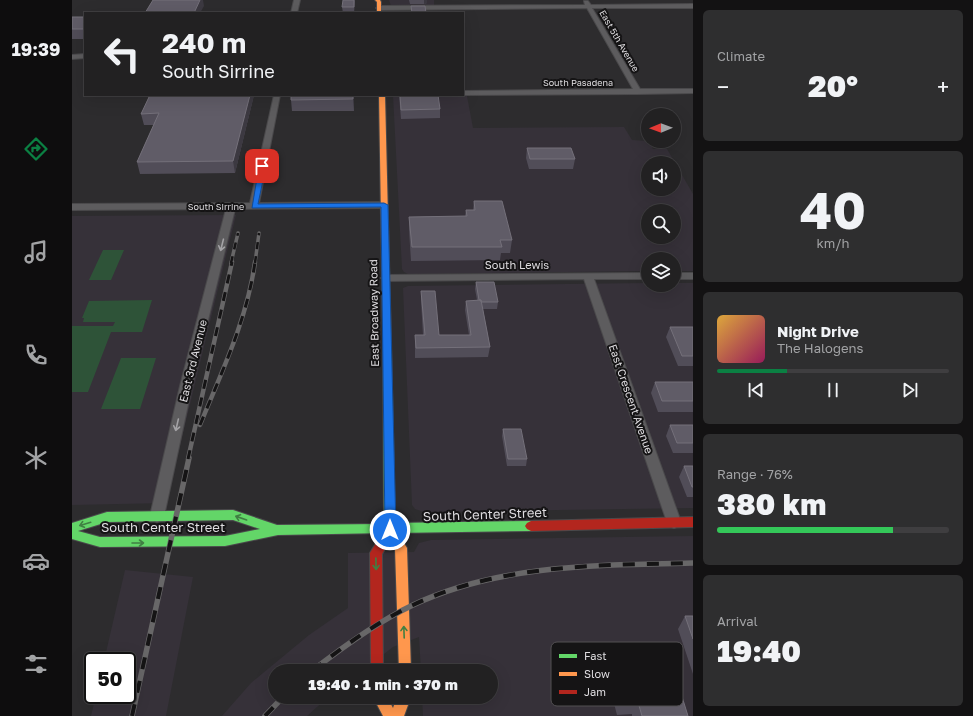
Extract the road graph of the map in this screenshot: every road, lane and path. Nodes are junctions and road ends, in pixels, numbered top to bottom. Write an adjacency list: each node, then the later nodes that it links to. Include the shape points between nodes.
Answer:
1 (297, 0): 8 (street)
2 (585, 0): 5 (street, East 5th Avenue)
3 (676, 0): 6 (street)
4 (379, 5): 5 (street)
5 (588, 6): 6 (street); 12 (street, East 5th Avenue)
6 (681, 6): 7 (street)
7 (693, 6)
8 (294, 12)
9 (84, 56): 10 (street)
10 (72, 57)
11 (693, 91): 12 (street, South Pasadena)
12 (638, 92): 13 (street, South Pasadena)
13 (464, 93)
14 (277, 96): 19 (street)
15 (382, 96): 16 (main road, East Broadway Road)
16 (384, 205): 19 (street, South Sirrine); 24 (main road, East Broadway Road)
17 (72, 207): 18 (street, South Sirrine)
18 (231, 207): 19 (street, South Sirrine); 25 (street, East 3rd Avenue, one-way to 25, via 186,386)
19 (254, 207)
20 (641, 276): 23 (street, South Lewis)
21 (681, 276): 22 (street)
22 (693, 276)
23 (588, 277): 24 (street, South Lewis); 26 (street, East Crescent Avenue)
24 (386, 278): 30 (main road, East Broadway Road)
25 (157, 516): 28 (main road, South Center Street, one-way to 28, via 107,517); 29 (main road, South Center Street, one-way to 25, via 233,515)
26 (674, 522): 27 (main road, South Center Street); 30 (main road, South Center Street)
27 (693, 522)
28 (72, 528)
29 (278, 530): 30 (main road, South Center Street); 31 (main road, South Center Street, one-way to 29, via 100,542 225,542)
30 (390, 530): 32 (main road, one-way to 32, via 376,553); 33 (main road, one-way to 30, via 401,548)
31 (72, 534)
32 (377, 664)
33 (406, 664)
34 (384, 704): 36 (main road)
35 (401, 704): 37 (main road)
36 (390, 716)
37 (397, 716)

